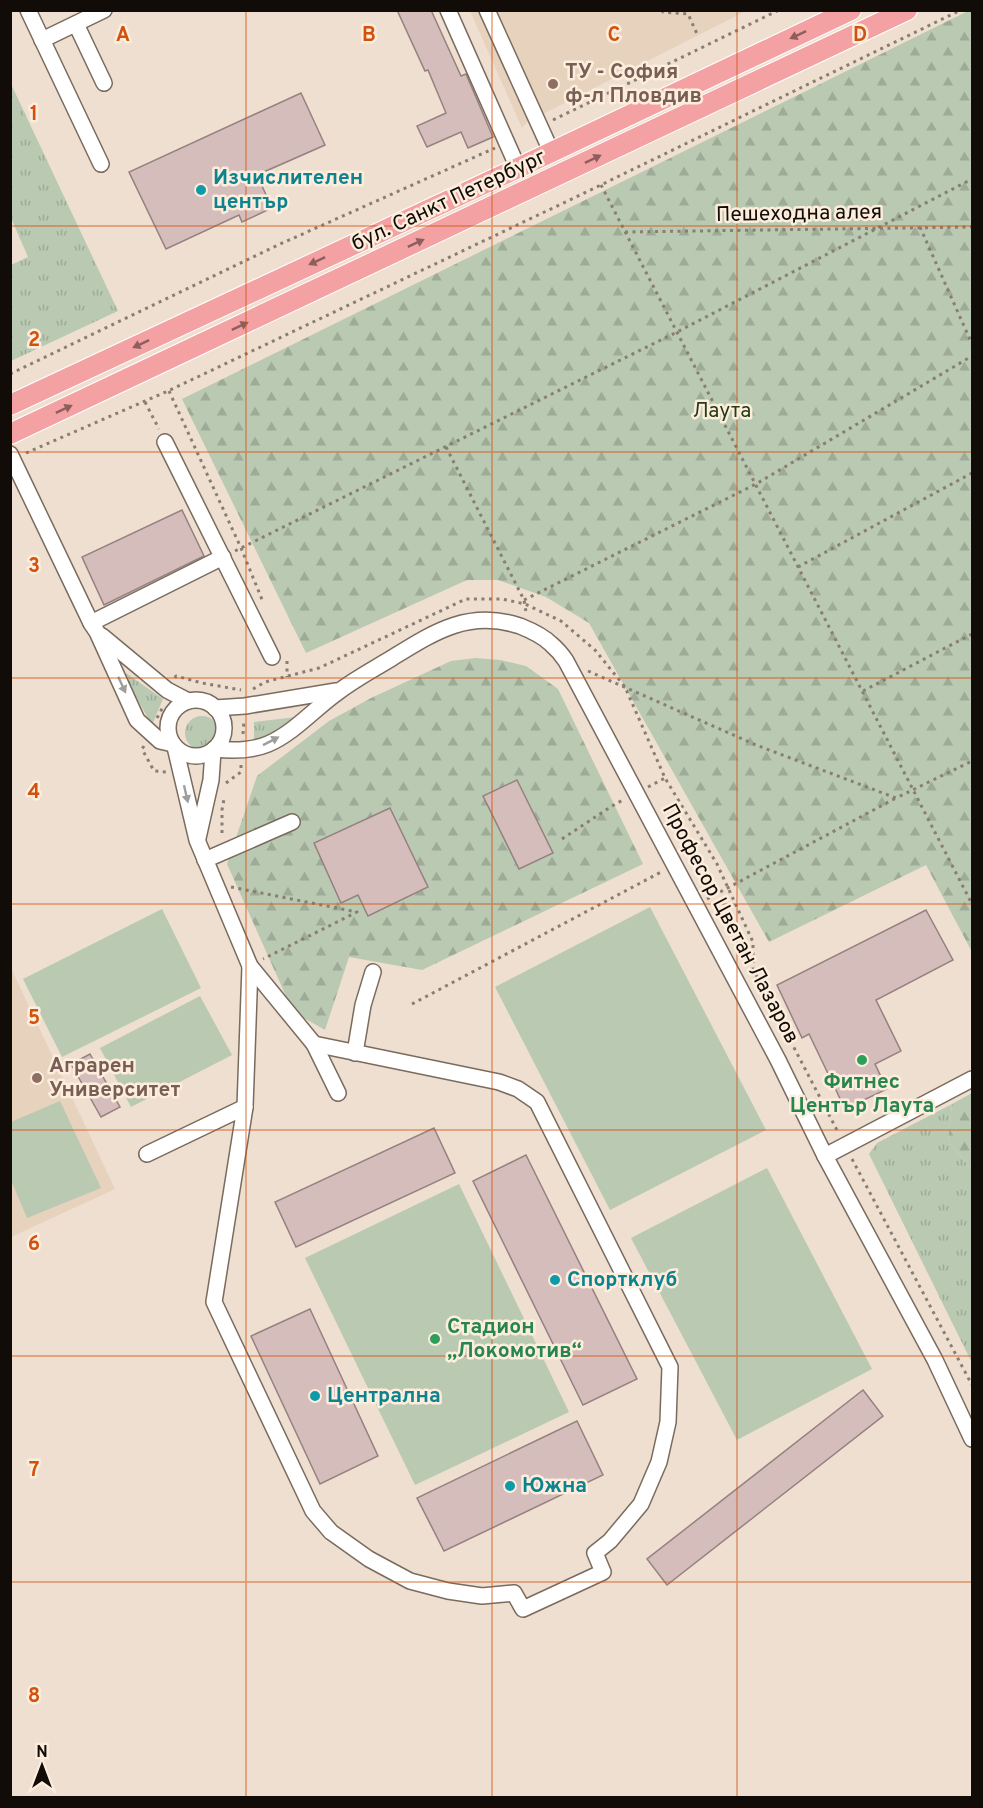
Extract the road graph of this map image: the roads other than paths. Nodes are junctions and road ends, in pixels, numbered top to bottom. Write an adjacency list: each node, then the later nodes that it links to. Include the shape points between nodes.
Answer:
1 (28, 10): 8 (street)
2 (104, 10): 7 (street)
3 (448, 10): 12 (street)
4 (487, 10): 10 (street)
5 (851, 10): 10 (main road, бул. Санкт Петербург, one-way to 10)
6 (907, 10): 14 (main road, бул. Санкт Петербург, one-way to 6)
7 (76, 24): 8 (street); 9 (street)
8 (42, 40): 11 (street)
9 (104, 83)
10 (551, 152): 12 (main road, бул. Санкт Петербург)
11 (101, 164)
12 (518, 168): 13 (main road, бул. Санкт Петербург, one-way to 13)
13 (10, 405)
14 (10, 434)
15 (165, 442): 17 (street)
16 (12, 456): 18 (street)
17 (223, 557): 18 (street); 19 (street)
18 (94, 628): 21 (street, via 167,690); 23 (street, one-way to 23, via 138,720 160,741)
19 (278, 655)
20 (339, 691): 22 (street, Професор Цветан Лазаров); 24 (street, Професор Цветан Лазаров, one-way to 20, via 242,750 271,742); 36 (street, Професор Цветан Лазаров, via 447,627 476,619 503,621 550,642 566,661)
21 (188, 701): 22 (street, via 203,701); 23 (street, via 170,718 168,727)
22 (215, 708): 24 (street, via 224,729)
23 (174, 745): 24 (street, via 189,755); 26 (street, one-way to 26)
24 (213, 750): 26 (street, via 219,781)
25 (292, 822): 27 (street)
26 (197, 840): 27 (street)
27 (205, 860): 28 (street)
28 (250, 966): 30 (street); 34 (street)
29 (373, 972): 31 (street)
30 (314, 1044): 31 (street); 33 (street)
31 (355, 1053): 34 (street, via 499,1082 537,1102 670,1367 668,1422 659,1462 641,1504 595,1553 603,1572 523,1609 514,1593 482,1596 410,1581 331,1532 313,1511 214,1302)
32 (972, 1079): 36 (street)
33 (338, 1093)
34 (244, 1107): 35 (street)
35 (147, 1154)
36 (825, 1156): 37 (street, Професор Цветан Лазаров, via 935,1360)
37 (972, 1439)

